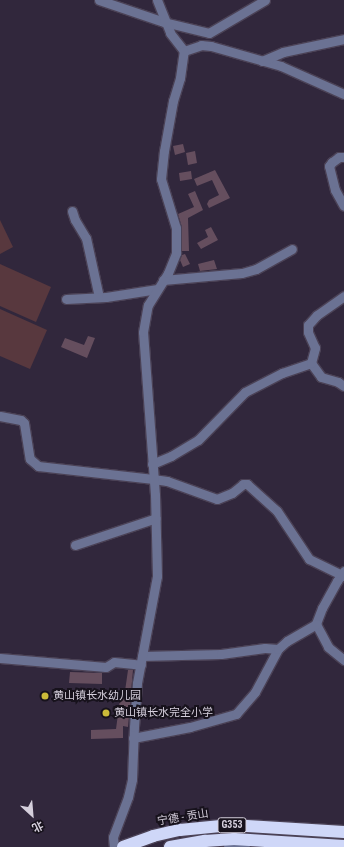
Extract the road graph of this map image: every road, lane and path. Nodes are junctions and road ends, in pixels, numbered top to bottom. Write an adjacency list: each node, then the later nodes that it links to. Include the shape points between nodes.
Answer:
1 (99, 0): 4 (street)
2 (157, 0): 4 (street)
3 (265, 0): 4 (street, via 210,33)
4 (164, 22): 6 (street)
5 (344, 38): 7 (street, via 283,52)
6 (184, 51): 7 (street, via 201,45 211,46); 13 (street, via 166,137 161,179 177,236 174,260)
7 (262, 61): 8 (street, via 281,66)
8 (344, 94)
9 (344, 157): 10 (street, via 339,157 329,166)
10 (344, 206)
11 (72, 211): 16 (street, via 86,238)
12 (292, 249): 13 (street, via 256,269 242,273)
13 (163, 280): 14 (street)
14 (157, 289): 16 (street); 21 (street, via 147,309 143,332)
15 (344, 296): 18 (street, via 317,315 308,325 308,332 315,348)
16 (99, 297): 17 (street)
17 (66, 299)
18 (312, 363): 19 (street, via 321,377 335,380); 21 (street, via 282,373 251,388 198,440)
19 (344, 386)
20 (0, 416): 22 (street, via 21,420 24,423 30,459 38,466)
21 (152, 464): 22 (street)
22 (153, 478): 23 (street); 25 (street, via 217,499 247,484 277,511 309,559)
23 (156, 518): 24 (street); 29 (street, via 157,576)
24 (74, 545)
25 (343, 574): 26 (street, via 322,608)
26 (316, 624): 27 (street); 30 (street, via 328,647)
27 (278, 649): 29 (street, via 265,648); 31 (street, via 255,692 236,714 190,727)
28 (0, 658): 29 (street, via 106,667 114,662)
29 (142, 660): 31 (street)
30 (344, 660)
31 (133, 738): 34 (street, via 132,779 113,837)
32 (344, 832): 35 (highway, 宁德 - 贡山 / G353, via 231,825 180,830)
33 (344, 846): 36 (highway, G353, via 234,839)
34 (114, 847)
35 (123, 847)
36 (170, 847)

